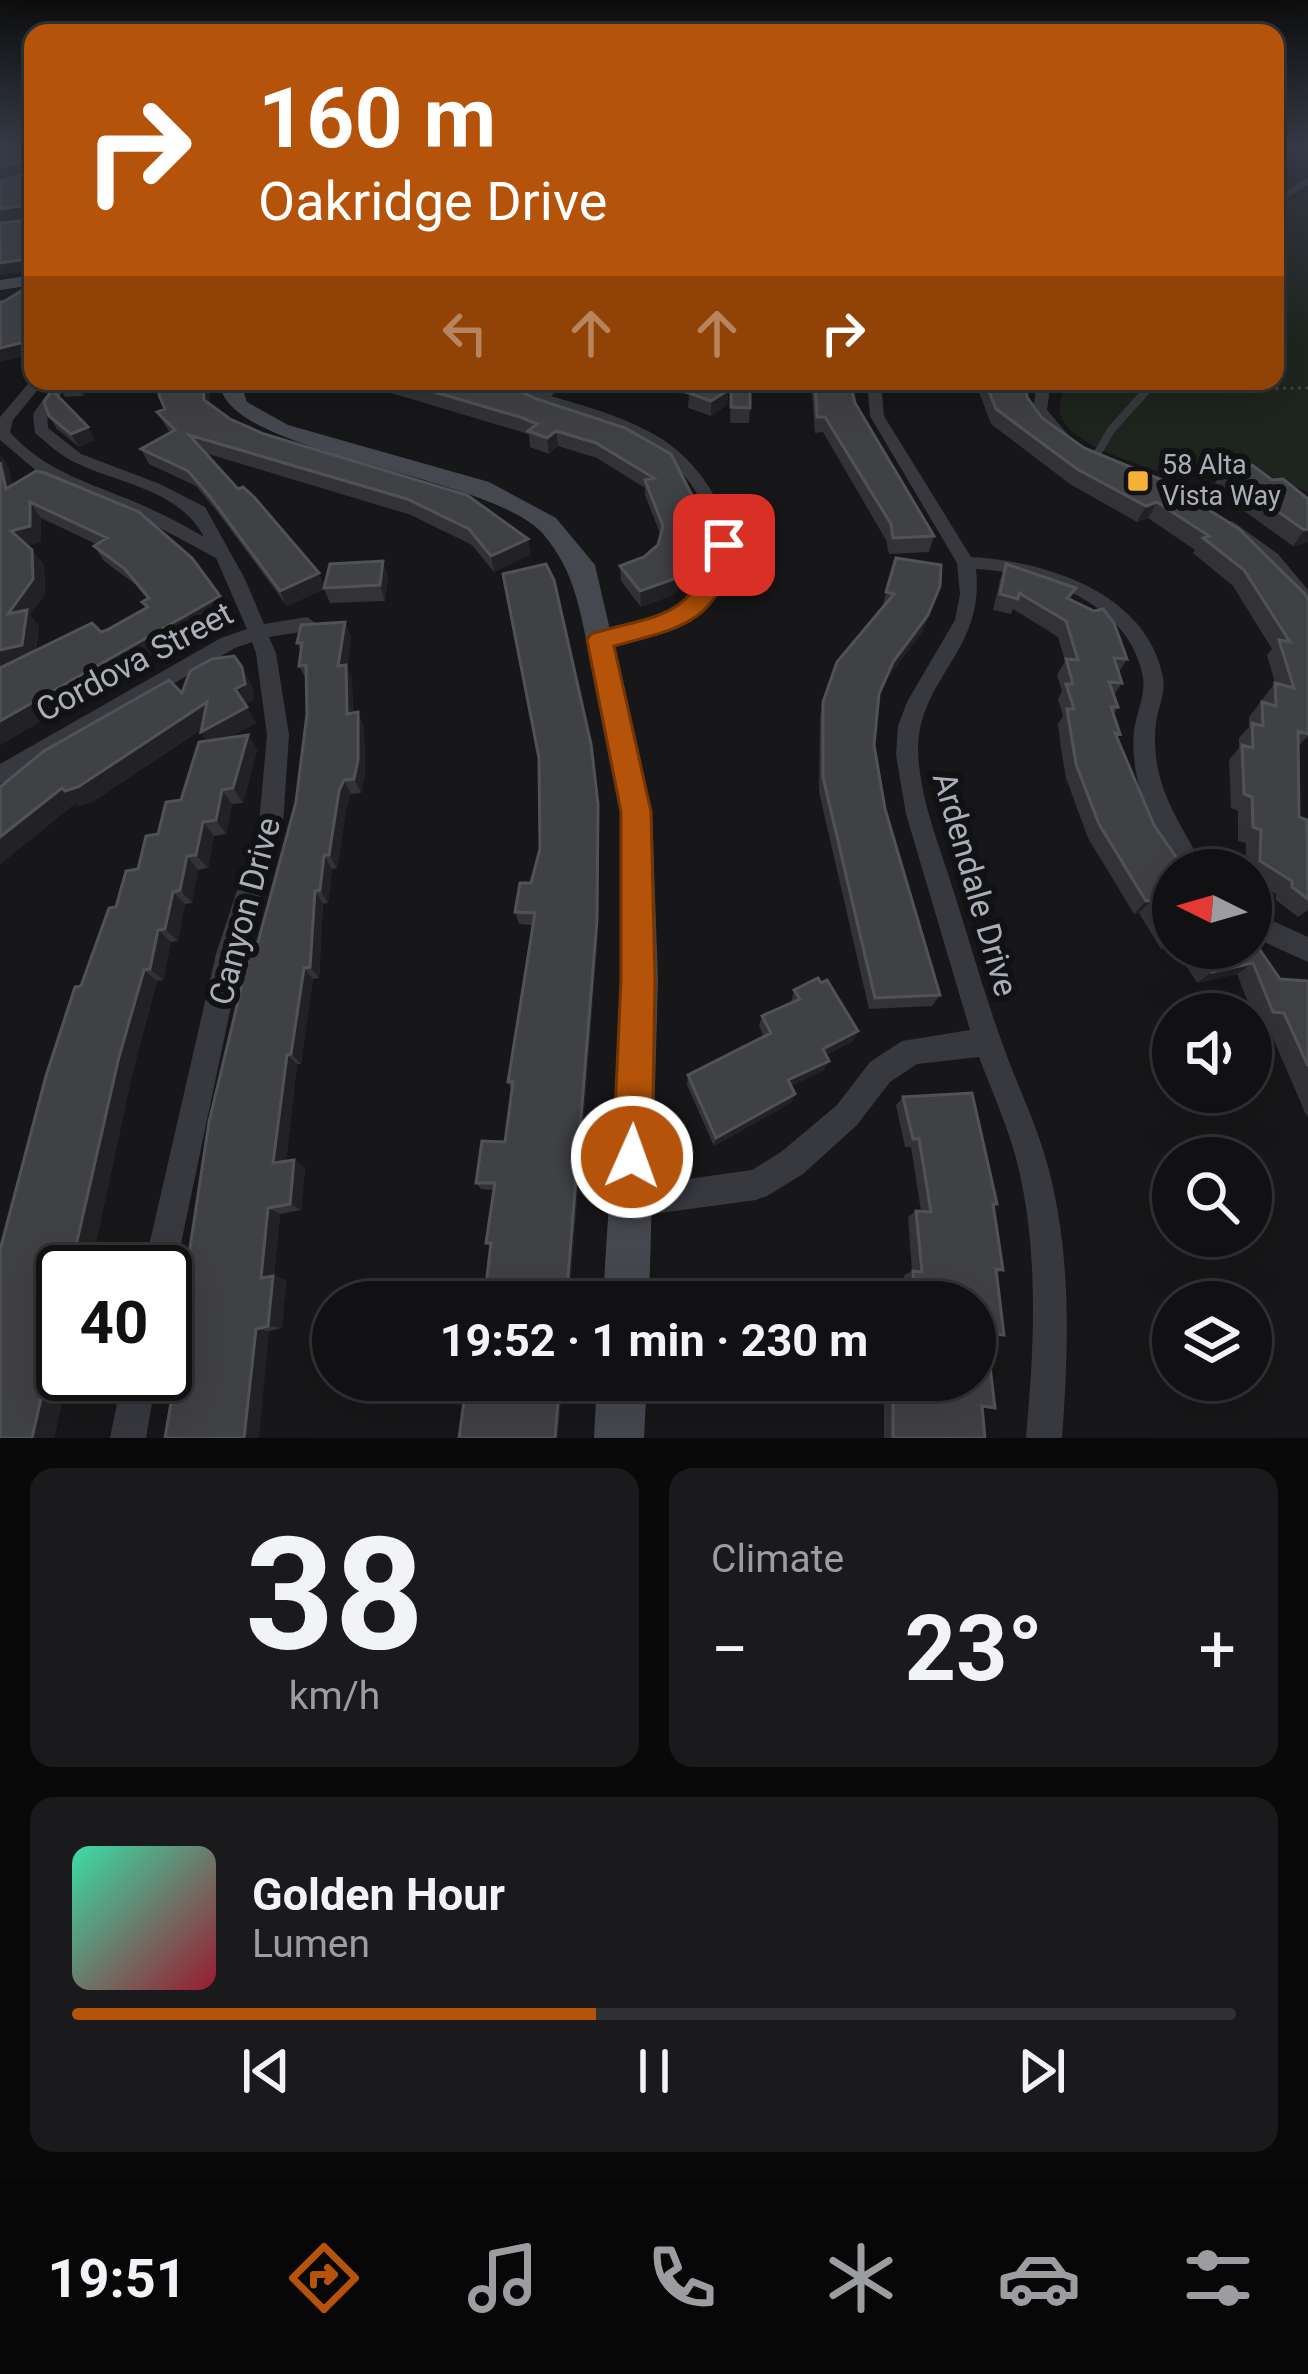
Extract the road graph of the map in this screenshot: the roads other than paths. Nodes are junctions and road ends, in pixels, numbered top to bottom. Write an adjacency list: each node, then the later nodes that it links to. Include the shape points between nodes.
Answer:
1 (31, 390): 12 (street, via 2,433 22,457)
2 (57, 390): 12 (street, Canyon Drive, via 40,414 40,430 75,458 199,511)
3 (230, 390): 17 (street, via 239,406 280,430 482,488 547,523 582,565)
4 (512, 390): 9 (street)
5 (550, 390): 9 (street)
6 (875, 390): 13 (street, via 878,416)
7 (1041, 390): 10 (street, via 1043,418)
8 (1147, 390): 10 (lane, via 1111,430)
9 (538, 399): 17 (street, via 657,442 694,476 720,526 722,564 702,598 666,623)
10 (1104, 459)
11 (1220, 518): 14 (street, via 1272,558)
12 (222, 555): 16 (street, Canyon Drive)
13 (966, 562): 19 (street, via 1057,578 1104,605 1138,641 1154,679 1146,762); 22 (street, Ardendale Drive, via 965,627 918,694 907,757)
14 (1308, 603)
15 (307, 624): 16 (street, Cordova Street)
16 (259, 632): 18 (street, Cordova Street); 24 (street, Canyon Drive, via 278,735 271,824 229,954)
17 (600, 640): 23 (street, via 636,812)
18 (0, 776)
19 (1179, 849)
20 (1272, 933): 21 (street)
21 (1308, 950)
22 (988, 1042): 23 (street, via 912,1051 880,1072 847,1115 792,1163 756,1185); 30 (street, Ardendale Drive, via 1043,1217 1051,1319)
23 (631, 1202): 25 (street)
24 (165, 1245)
25 (627, 1281)
26 (135, 1401): 28 (street)
27 (621, 1401): 29 (street)
28 (128, 1438)
29 (619, 1438)
30 (1044, 1438)

